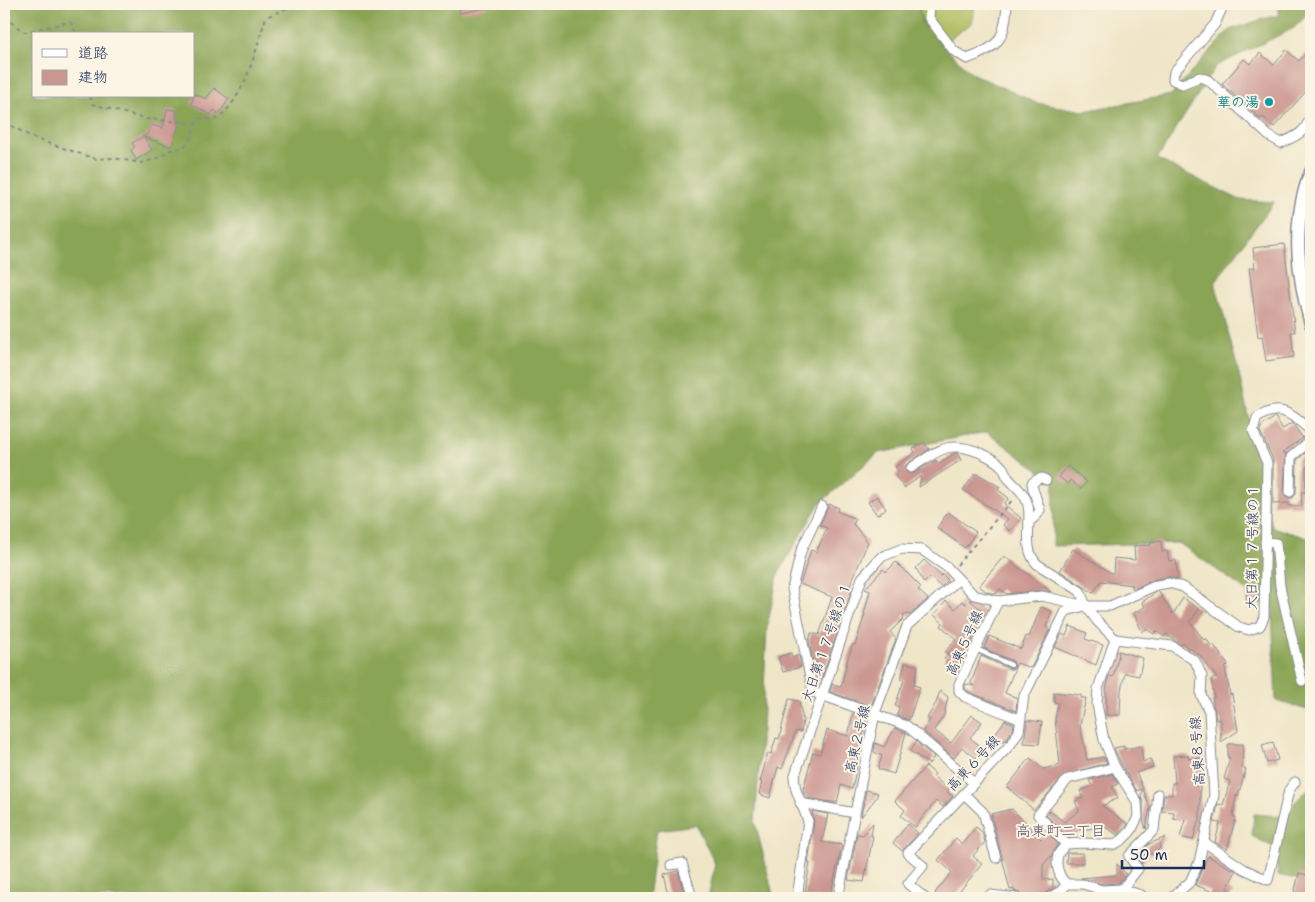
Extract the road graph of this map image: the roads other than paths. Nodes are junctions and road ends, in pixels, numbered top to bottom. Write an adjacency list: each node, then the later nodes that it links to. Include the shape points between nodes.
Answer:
1 (930, 4): 2 (street, via 929,18 954,50 967,59 986,52 1001,36 1006,24)
2 (1007, 4)
3 (1224, 4): 4 (street, via 1215,24 1174,72 1174,80 1182,84 1200,77 1208,80 1269,136 1281,143 1300,135)
4 (1311, 116)
5 (1311, 172): 6 (street, via 1302,205 1298,260)
6 (1311, 324)
7 (1311, 431): 14 (street, 大日第１７号線の１, via 1278,409 1257,418 1253,431 1267,463)
8 (1311, 440): 11 (street, via 1291,458)
9 (911, 468): 13 (street, via 941,449 958,446 993,459 1025,495)
10 (1046, 480): 13 (street, via 1042,478 1032,483 1040,510)
11 (1290, 492)
12 (822, 506): 22 (street, via 801,551 792,589 813,692)
13 (1029, 522): 17 (street, via 1032,558 1080,590)
14 (1265, 542): 17 (street, 大日第１７号線の１, via 1264,617 1260,626 1249,630 1239,627 1183,587 1169,583 1110,606); 21 (street, via 1276,543 1280,586)
15 (958, 580): 16 (street, 大日第１７号線の１, via 974,595); 22 (street, 大日第１７号線の１, via 937,559 922,550 901,549 881,557 862,578); 23 (street, 高東２号線, via 907,626)
16 (998, 601): 17 (street, 大日第１７号線の１, via 1042,596); 19 (street, 高東５号線)
17 (1086, 606): 18 (street); 24 (street, 高東６号線, via 1066,611 1024,696)
18 (1115, 639): 25 (street, via 1098,690 1104,740); 32 (street, 高東８号線, via 1172,646 1195,661 1202,676 1201,695 1209,711 1214,795)
19 (976, 649): 20 (lane); 24 (street, 高東５号線, via 959,684 959,691 965,697)
20 (1012, 665)
21 (1302, 681)
22 (821, 696): 23 (street); 30 (street, 大日第１７号線の１, via 794,778)
23 (875, 713): 27 (street, via 907,726); 31 (street, 高東２号線)
24 (1019, 719): 27 (street, 高東６号線, via 1019,731 1011,744)
25 (1115, 768): 33 (street, via 1068,779 1038,815); 33 (street, via 1137,802 1138,817 1131,830 1112,845)
26 (1295, 782): 32 (street, via 1289,790 1268,880 1244,869)
27 (974, 783): 28 (street, 高東６号線)
28 (964, 794): 34 (street, via 984,812); 41 (street, 高東６号線, via 908,853 923,866 908,884)
29 (1158, 794): 37 (street, via 1154,830 1129,856 1138,869)
30 (800, 803): 31 (street); 39 (street, 大日第１７号線の１, via 808,821)
31 (855, 813): 40 (street, 高東２号線)
32 (1204, 842): 46 (street, 高東８号線, via 1190,882)
33 (1066, 844): 36 (street, via 1058,855 1058,869)
34 (996, 858)
35 (671, 865): 38 (street, via 682,863)
36 (1067, 884): 37 (street, via 1083,884 1102,890); 44 (street)
37 (1122, 889): 45 (street)
38 (692, 898)
39 (797, 898)
40 (838, 898)
41 (925, 898)
42 (987, 898): 43 (street, via 990,895)
43 (1017, 898)
44 (1049, 898)
45 (1144, 898)
46 (1171, 898)

